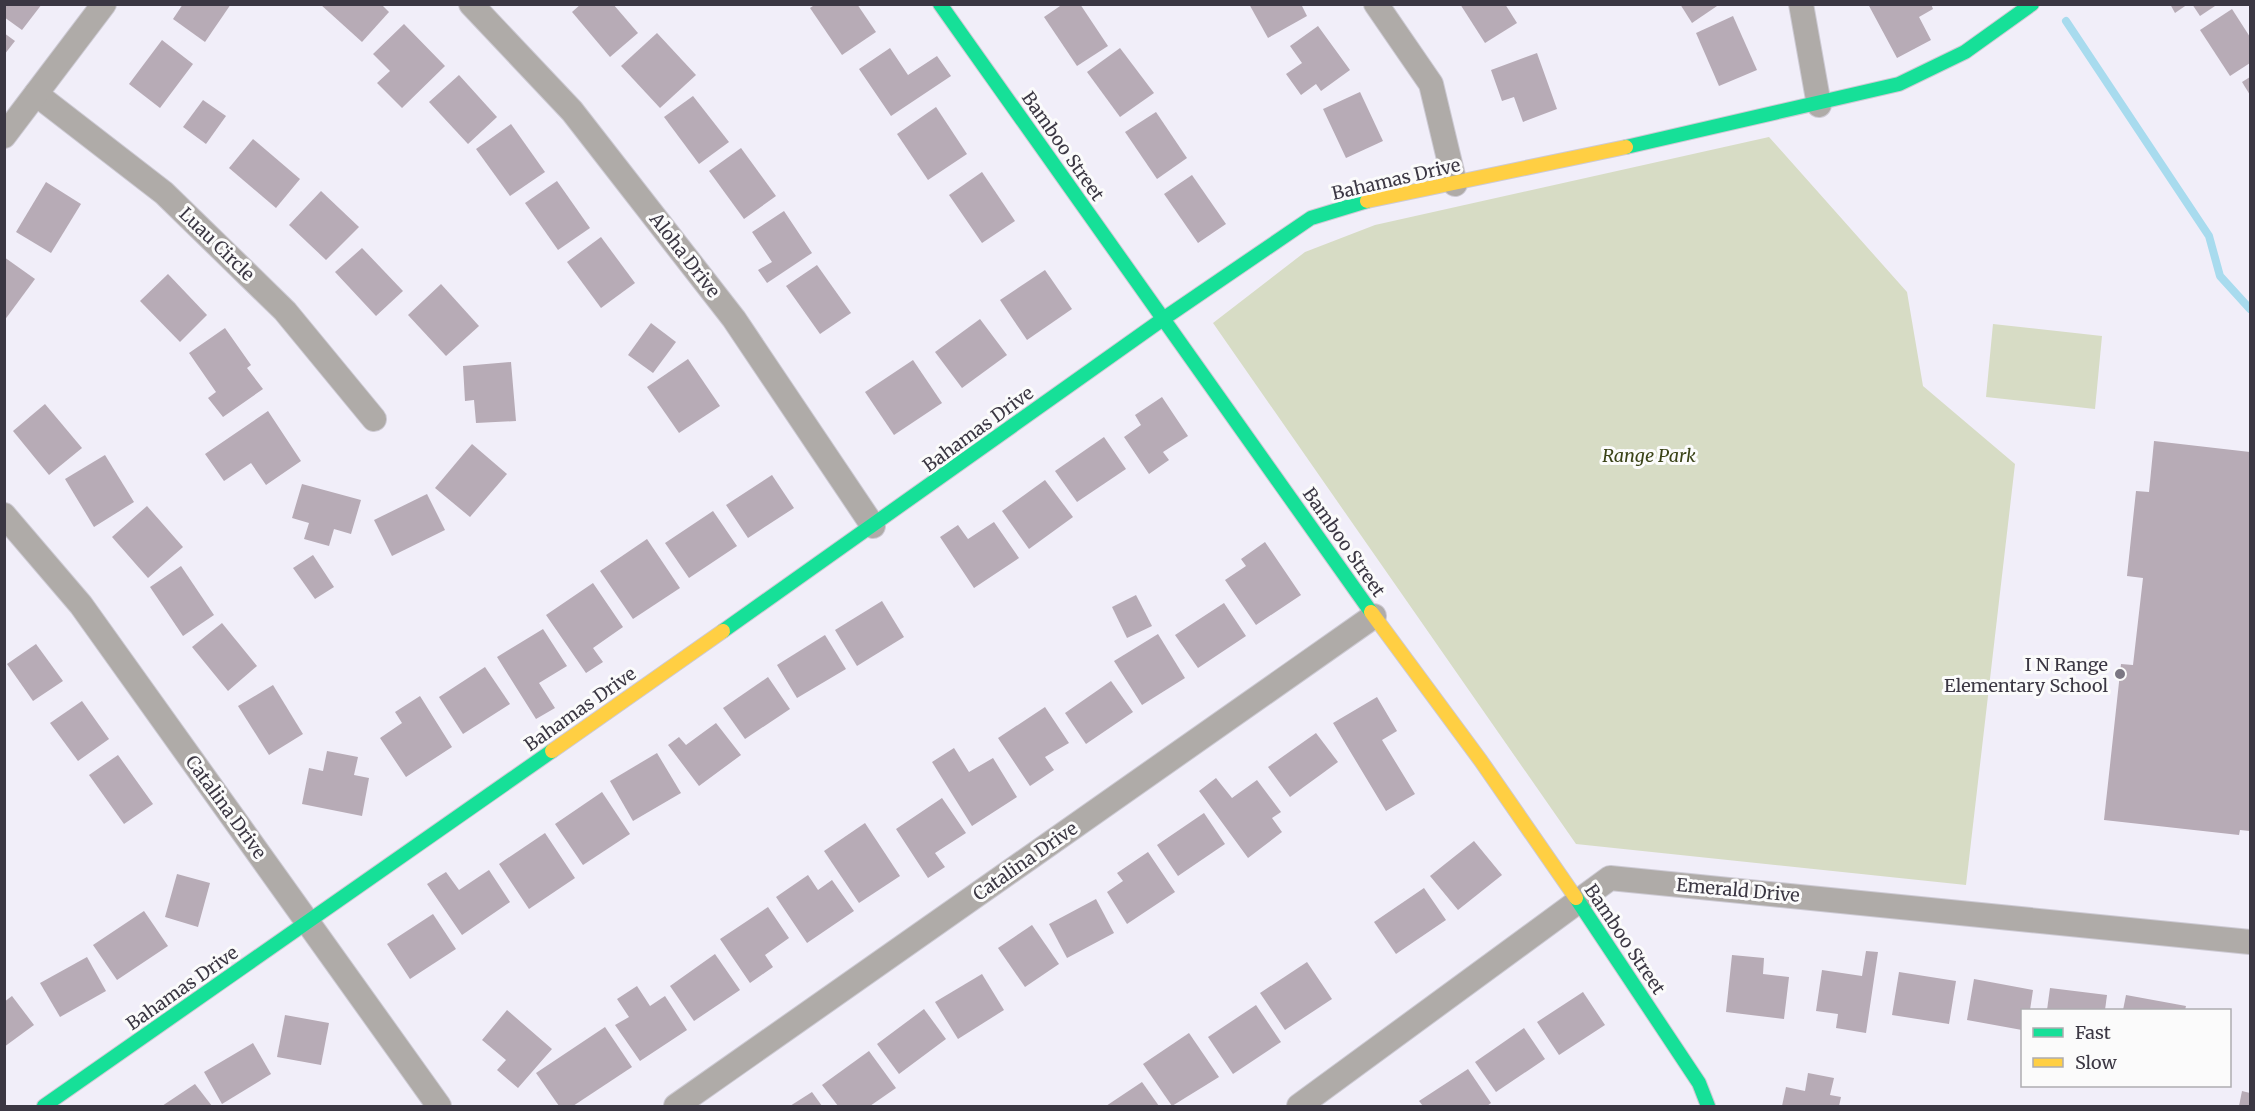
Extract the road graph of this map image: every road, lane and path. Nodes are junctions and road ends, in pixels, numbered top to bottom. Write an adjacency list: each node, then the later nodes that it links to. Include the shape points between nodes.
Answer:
1 (104, 4): 7 (street)
2 (471, 4): 14 (street, Aloha Drive, via 572,111 734,319)
3 (940, 4): 11 (street, Bamboo Street)
4 (1376, 4): 10 (street, via 1431,84)
5 (1801, 4): 8 (street)
6 (2032, 4): 8 (street, Bahamas Drive, via 1965,52 1899,84)
7 (36, 94): 9 (street); 12 (street, Luau Circle, via 171,199 285,311)
8 (1819, 105): 10 (street, Bahamas Drive)
9 (4, 136)
10 (1455, 184): 11 (street, Bahamas Drive, via 1371,200 1311,218)
11 (1163, 319): 14 (street, Bahamas Drive); 15 (street, Bamboo Street)
12 (374, 419)
13 (4, 515): 17 (street, Catalina Drive, via 81,605)
14 (873, 526): 17 (street, Bahamas Drive)
15 (1374, 616): 16 (street, Bamboo Street); 21 (street, Catalina Drive)
16 (1580, 902): 18 (street, Emerald Drive, via 1610,878); 22 (street, Emerald Drive); 23 (street, Bamboo Street, via 1699,1083)
17 (308, 922): 19 (street, Bahamas Drive); 20 (street, Catalina Drive)
18 (2250, 942)
19 (44, 1107)
20 (439, 1107)
21 (675, 1107)
22 (1299, 1107)
23 (1708, 1107)

